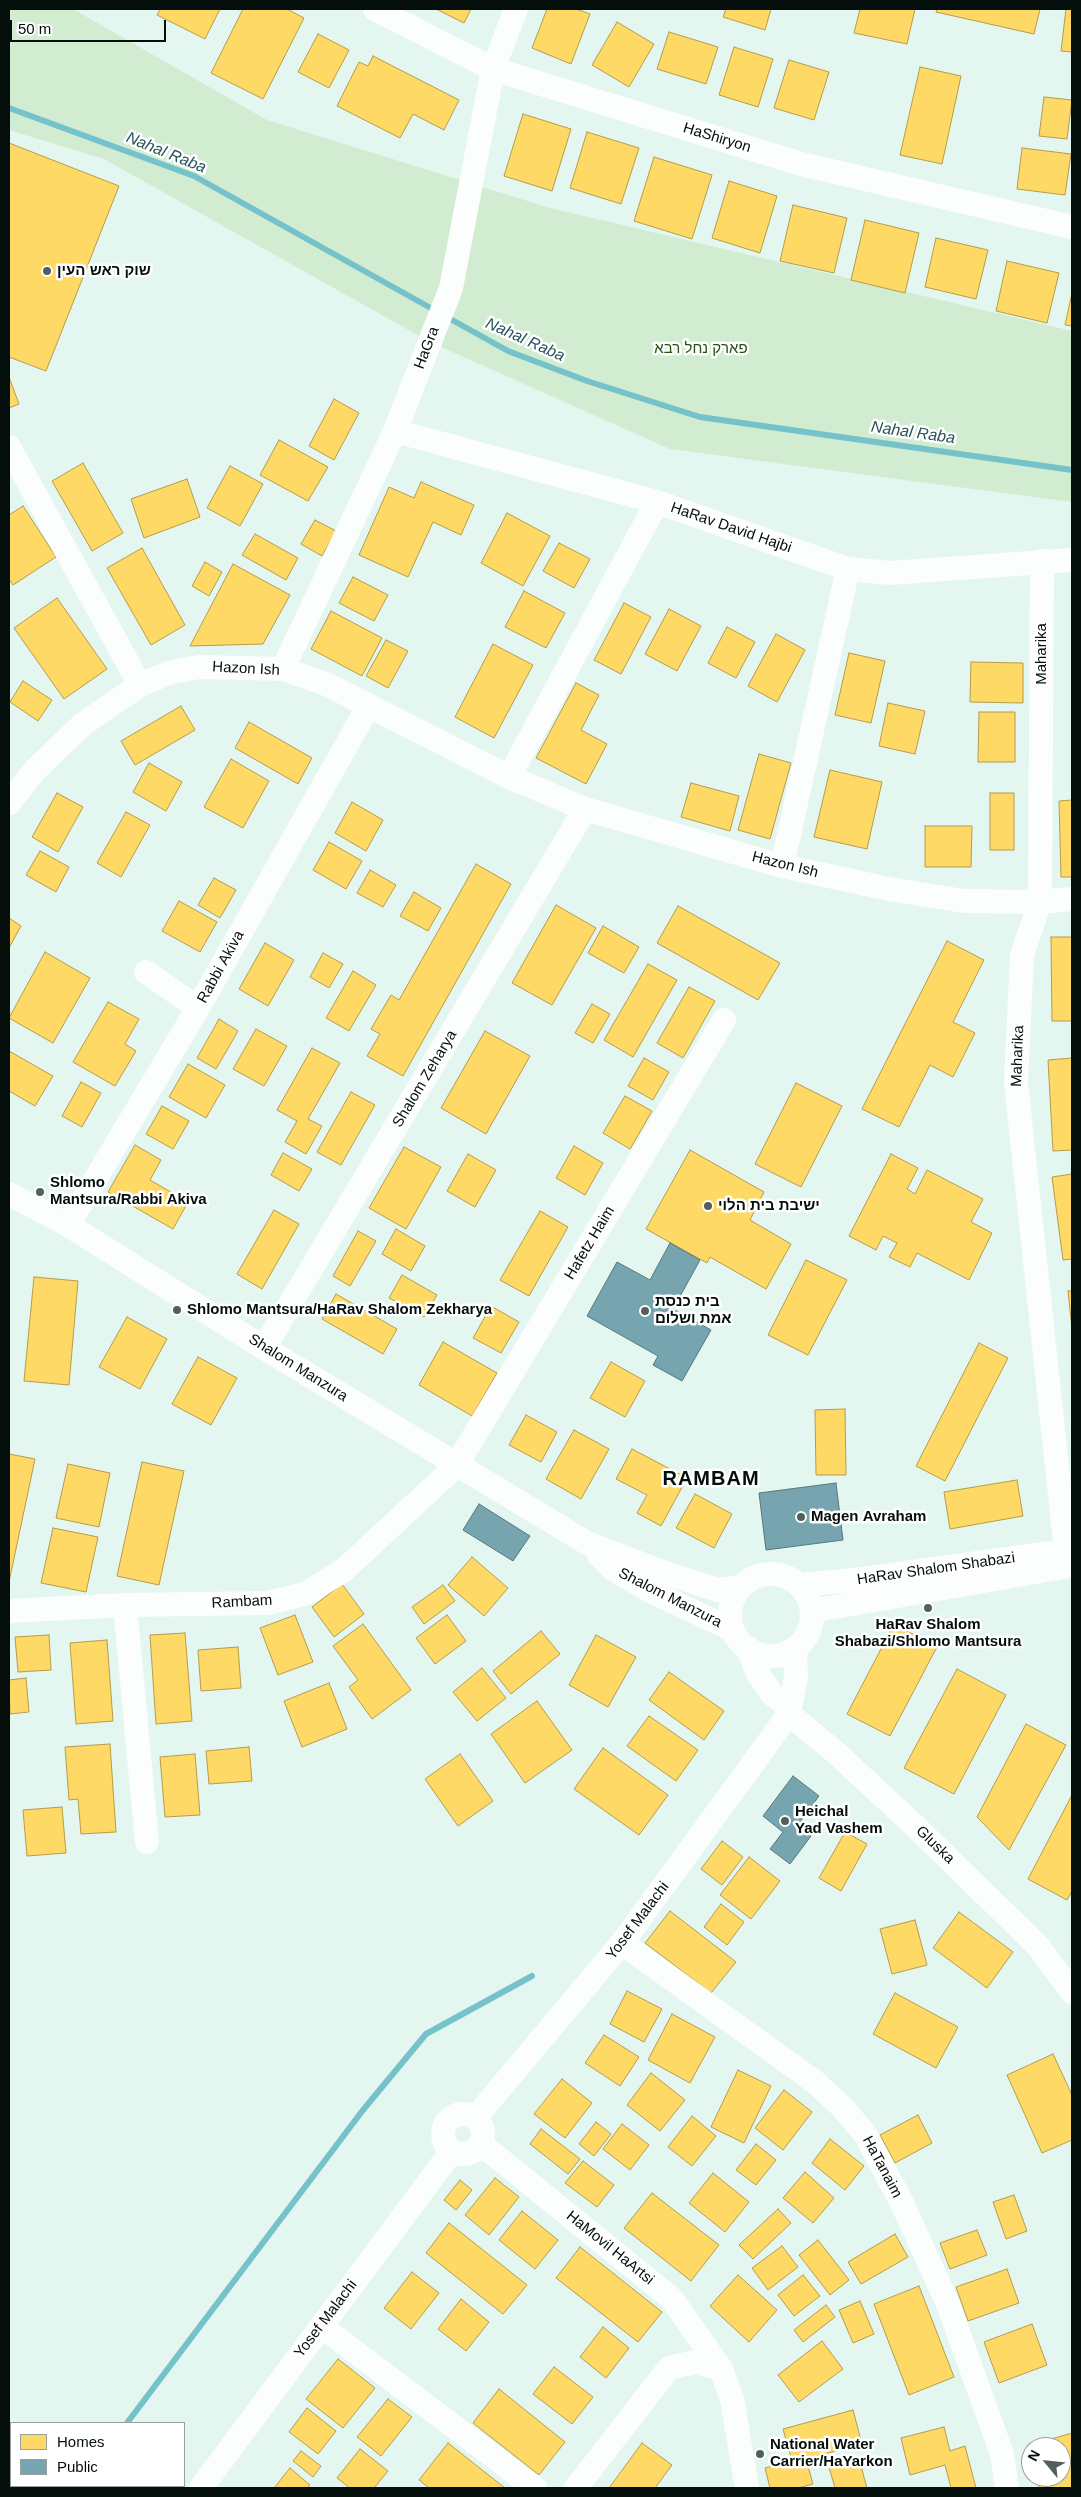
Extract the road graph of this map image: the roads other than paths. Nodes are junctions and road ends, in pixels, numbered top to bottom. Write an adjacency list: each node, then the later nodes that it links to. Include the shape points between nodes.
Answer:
1 (375, 9): 3 (street, HaShiryon)
2 (516, 9): 3 (street, HaGra)
3 (493, 69): 4 (street, HaShiryon, via 801,164); 5 (street, HaGra, via 451,288)
4 (1072, 228)
5 (395, 432): 7 (street, HaRav David Hajbi); 11 (street, HaGra)
6 (9, 447): 12 (street)
7 (657, 502): 10 (street, HaRav David Hajbi); 14 (street)
8 (1072, 560): 9 (street, HaRav David Hajbi)
9 (1042, 561): 10 (street, HaRav David Hajbi, via 890,573); 19 (street, Maharika)
10 (848, 569): 17 (street)
11 (283, 670): 12 (street, Hazon Ish, via 199,667 171,672); 13 (street, Hazon Ish, via 326,684)
12 (140, 685): 15 (street, Hazon Ish, via 83,724 36,769)
13 (368, 706): 14 (street, Hazon Ish); 21 (street, Rabbi Akiva)
14 (509, 777): 16 (street, Hazon Ish)
15 (9, 803)
16 (585, 809): 17 (street, Hazon Ish); 25 (street, Shalom Zeharya)
17 (782, 866): 19 (street, Hazon Ish, via 964,901)
18 (1072, 899): 19 (street, Hazon Ish)
19 (1040, 902): 28 (street, Maharika, via 1022,955 1016,1083)
20 (146, 972): 21 (street)
21 (198, 1008): 24 (street, Rabbi Akiva)
22 (724, 1020): 26 (street, Hafetz Haim)
23 (9, 1194): 24 (street, Shalom Manzura)
24 (68, 1225): 25 (street, Shalom Manzura)
25 (264, 1348): 26 (street, Shalom Manzura)
26 (456, 1466): 27 (street, Shalom Manzura); 31 (street, Rambam, via 344,1570 305,1594 268,1603)
27 (587, 1543): 30 (street, Shalom Manzura, via 665,1574 718,1590); 34 (street, Shalom Manzura, via 614,1570 650,1591)
28 (1070, 1555): 29 (street, HaRav Shalom Shabazi); 33 (street, HaRav Shalom Shabazi)
29 (799, 1585): 30 (street, via 792,1579 774,1574 756,1577); 33 (street)
30 (741, 1587): 34 (street, via 733,1600 730,1615)
31 (125, 1605): 32 (street, Rambam); 38 (street)
32 (9, 1611)
33 (812, 1611): 36 (street, via 810,1629)
34 (733, 1630): 35 (street)
35 (748, 1648): 36 (street, via 767,1656); 37 (street, Gluska, via 757,1672)
36 (795, 1648): 37 (street, via 796,1676)
37 (789, 1711): 39 (street, Yosef Malachi); 40 (street, Gluska, via 1038,1946)
38 (147, 1842)
39 (622, 1943): 41 (street, Yosef Malachi); 50 (street, HaTanaim, via 815,2082 865,2134 900,2199 948,2304 1002,2454)
40 (1072, 1992)
41 (475, 2118): 42 (street, via 483,2131); 43 (street, via 455,2116 446,2124 444,2138)
42 (481, 2144): 43 (street, via 472,2153); 45 (street, HaMovil HaArtsi, via 671,2298)
43 (452, 2151): 44 (street, Yosef Malachi)
44 (321, 2326): 46 (street, Yosef Malachi); 47 (street)
45 (721, 2369): 48 (street, via 695,2362 669,2368); 49 (street, HaMovil HaArtsi, via 732,2399)
46 (201, 2488)
47 (535, 2488)
48 (576, 2488)
49 (747, 2488)
50 (1007, 2488)

